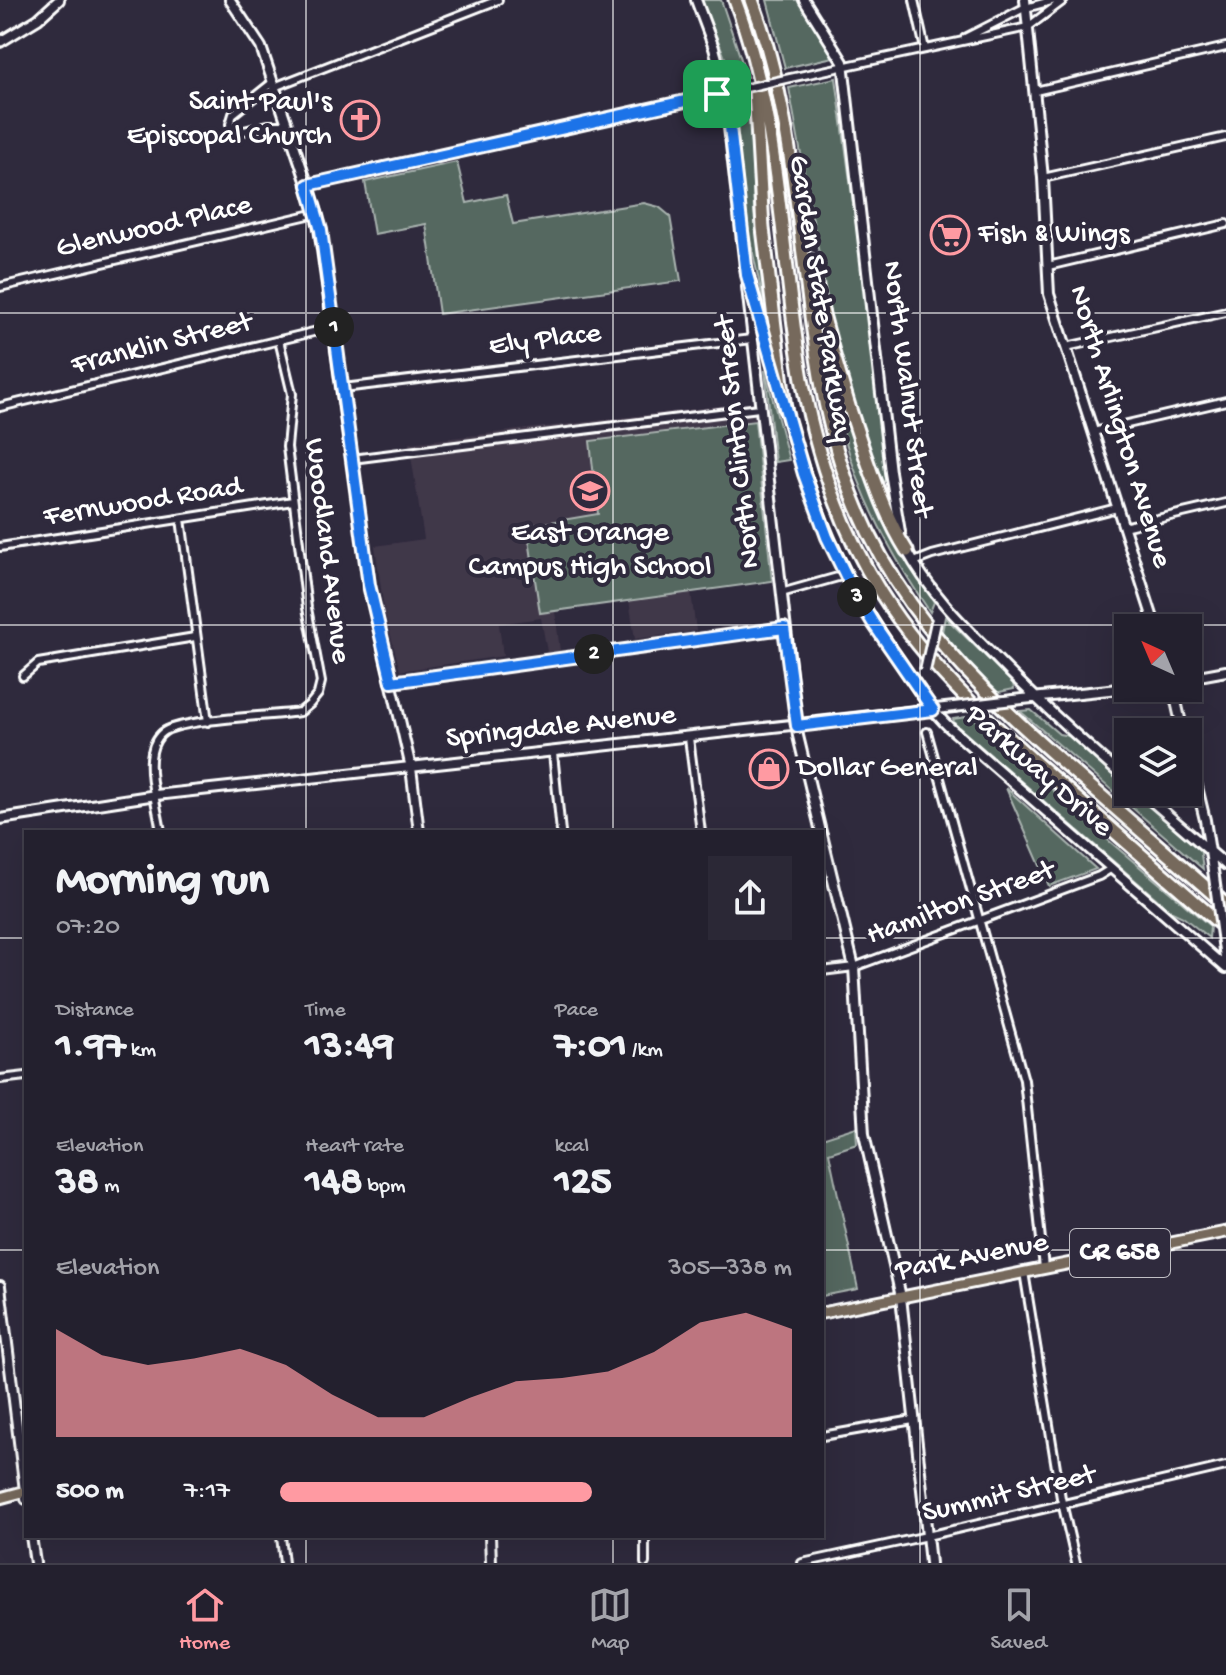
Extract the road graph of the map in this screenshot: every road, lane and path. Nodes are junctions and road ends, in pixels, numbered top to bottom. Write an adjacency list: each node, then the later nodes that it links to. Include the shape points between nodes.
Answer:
1 (59, 0): 15 (street)
2 (230, 0): 21 (street, via 254,35)
3 (498, 0): 21 (street)
4 (696, 0): 23 (street, North Clinton Street)
5 (735, 0): 19 (highway, Garden State Parkway)
6 (752, 0): 28 (highway, Garden State Parkway, via 773,68)
7 (804, 0): 20 (street, North Walnut Street)
8 (914, 0): 18 (street)
9 (1055, 0): 11 (street)
10 (1064, 0): 13 (street)
11 (1026, 4): 12 (street); 13 (street, North Arlington Avenue)
12 (997, 22): 14 (street); 16 (street)
13 (1028, 27): 14 (street); 22 (street, North Arlington Avenue)
14 (1002, 33): 16 (street)
15 (0, 42)
16 (947, 44): 18 (street)
17 (1226, 47): 22 (street)
18 (925, 49): 20 (street)
19 (752, 53): 43 (highway, via 763,228); 90 (highway, Garden State Parkway, via 769,133 807,403 828,482 861,558 914,639 958,691)
20 (844, 66): 23 (street, bridge); 52 (street, North Walnut Street, via 889,469)
21 (274, 84): 24 (street); 24 (street, via 233,114 230,124 246,132)
22 (1035, 91): 26 (street, North Arlington Avenue)
23 (726, 92): 27 (street); 31 (street, North Clinton Street)
24 (288, 125): 27 (street)
25 (1226, 137): 26 (street)
26 (1043, 178): 32 (street, North Arlington Avenue)
27 (308, 185): 29 (street)
28 (794, 187): 52 (highway, via 832,351 881,499); 88 (highway, Garden State Parkway, via 833,437 859,513 896,583 935,638 990,697)
29 (317, 213): 33 (street, Glenwood Place); 35 (street)
30 (1226, 224): 32 (street)
31 (746, 266): 36 (street, North Clinton Street); 43 (street, Parkway Drive)
32 (1048, 266): 38 (street, North Arlington Avenue, via 1049,294)
33 (0, 287)
34 (1226, 312): 38 (street)
35 (334, 327): 37 (street, Franklin Street); 39 (street)
36 (752, 339): 39 (street, Ely Place); 42 (street, North Clinton Street)
37 (279, 340): 41 (street, Franklin Street); 46 (street, Woodland Avenue, via 292,394 287,447)
38 (1066, 347): 44 (street, North Arlington Avenue)
39 (343, 388): 45 (street)
40 (1226, 401): 44 (street)
41 (0, 407)
42 (759, 408): 45 (street); 55 (street, North Clinton Street)
43 (785, 409): 54 (street, Parkway Drive, via 808,486)
44 (1093, 432): 48 (street, North Arlington Avenue)
45 (352, 459): 64 (street, via 369,585)
46 (293, 501): 49 (street, Fernwood Road); 68 (street, Woodland Avenue, via 321,682 318,694 300,712)
47 (1226, 503): 50 (street)
48 (1117, 508): 50 (street, North Arlington Avenue); 53 (street)
49 (181, 519): 51 (street, Fernwood Road); 59 (street)
50 (1123, 527): 57 (street, North Arlington Avenue)
51 (0, 547)
52 (907, 551): 53 (street, North Walnut Street)
53 (914, 562): 56 (street, North Walnut Street)
54 (845, 575): 55 (street); 60 (street, Parkway Drive)
55 (781, 593): 58 (street, North Clinton Street)
56 (938, 599): 60 (street, bridge, via 925,671 915,675); 66 (street, North Walnut Street)
57 (1151, 614)
58 (784, 628): 64 (street); 69 (street, North Clinton Street)
59 (195, 637): 63 (street, via 38,663); 68 (street)
60 (902, 664): 67 (street, Parkway Drive)
61 (1226, 671): 62 (street)
62 (1202, 675)
63 (23, 676)
64 (392, 682): 73 (street)
65 (1114, 690): 66 (street, Springdale Avenue)
66 (1035, 698): 67 (street, Springdale Avenue, bridge); 74 (street, Parkway Drive)
67 (933, 710): 69 (street, Springdale Avenue); 87 (street, Parkway Drive)
68 (208, 722): 75 (street, Woodland Avenue, via 164,732 156,741 151,753)
69 (797, 726): 71 (street, Springdale Avenue); 83 (street, North Clinton Street)
70 (927, 732): 89 (street)
71 (689, 738): 72 (street, Springdale Avenue); 82 (street)
72 (553, 753): 73 (street, Springdale Avenue); 81 (street)
73 (411, 768): 75 (street, Springdale Avenue); 80 (street)
74 (1114, 769)
75 (156, 795): 78 (street, Springdale Avenue); 79 (street, Woodland Avenue)
76 (1157, 806): 85 (street, Parkway Drive)
77 (1200, 806): 85 (street)
78 (0, 819)
79 (161, 830)
80 (419, 830)
81 (561, 830)
82 (701, 830)
83 (821, 830)
84 (824, 841): 92 (street, North Clinton Street)
85 (1210, 851): 86 (street, Parkway Drive); 91 (street, bridge)
86 (1226, 865)
87 (1112, 868): 89 (street, Hamilton Street); 91 (street, Parkway Drive)
88 (1226, 905)
89 (980, 919): 92 (street, Hamilton Street); 97 (street, via 1024,1080)
90 (1226, 929)
91 (1226, 966)
92 (854, 967): 93 (street, Hamilton Street); 100 (street, North Clinton Street, via 864,1134)
93 (824, 971)
94 (24, 1076): 95 (street)
95 (0, 1079)
96 (1226, 1232): 97 (main road, Park Avenue / CR 658)
97 (1044, 1268): 98 (main road, Park Avenue / CR 658)
98 (1024, 1272): 100 (main road, Park Avenue / CR 658); 108 (street)
99 (0, 1286): 105 (street)
100 (901, 1297): 101 (main road, Park Avenue / CR 658); 102 (street, North Clinton Street)
101 (824, 1313)
102 (913, 1420): 103 (street); 109 (street, North Clinton Street)
103 (824, 1436)
104 (1226, 1466): 108 (street, Summit Street)
105 (24, 1475)
106 (24, 1492): 107 (main road)
107 (0, 1498)
108 (1063, 1505): 109 (street, Summit Street); 120 (street)
109 (927, 1536): 118 (street, Summit Street); 119 (street, North Clinton Street)
110 (31, 1538): 114 (street)
111 (281, 1538): 115 (street)
112 (490, 1538): 116 (street)
113 (645, 1538): 117 (street)
114 (35, 1563)
115 (284, 1563)
116 (491, 1563)
117 (645, 1563)
118 (802, 1563)
119 (930, 1563)
120 (1076, 1563)

